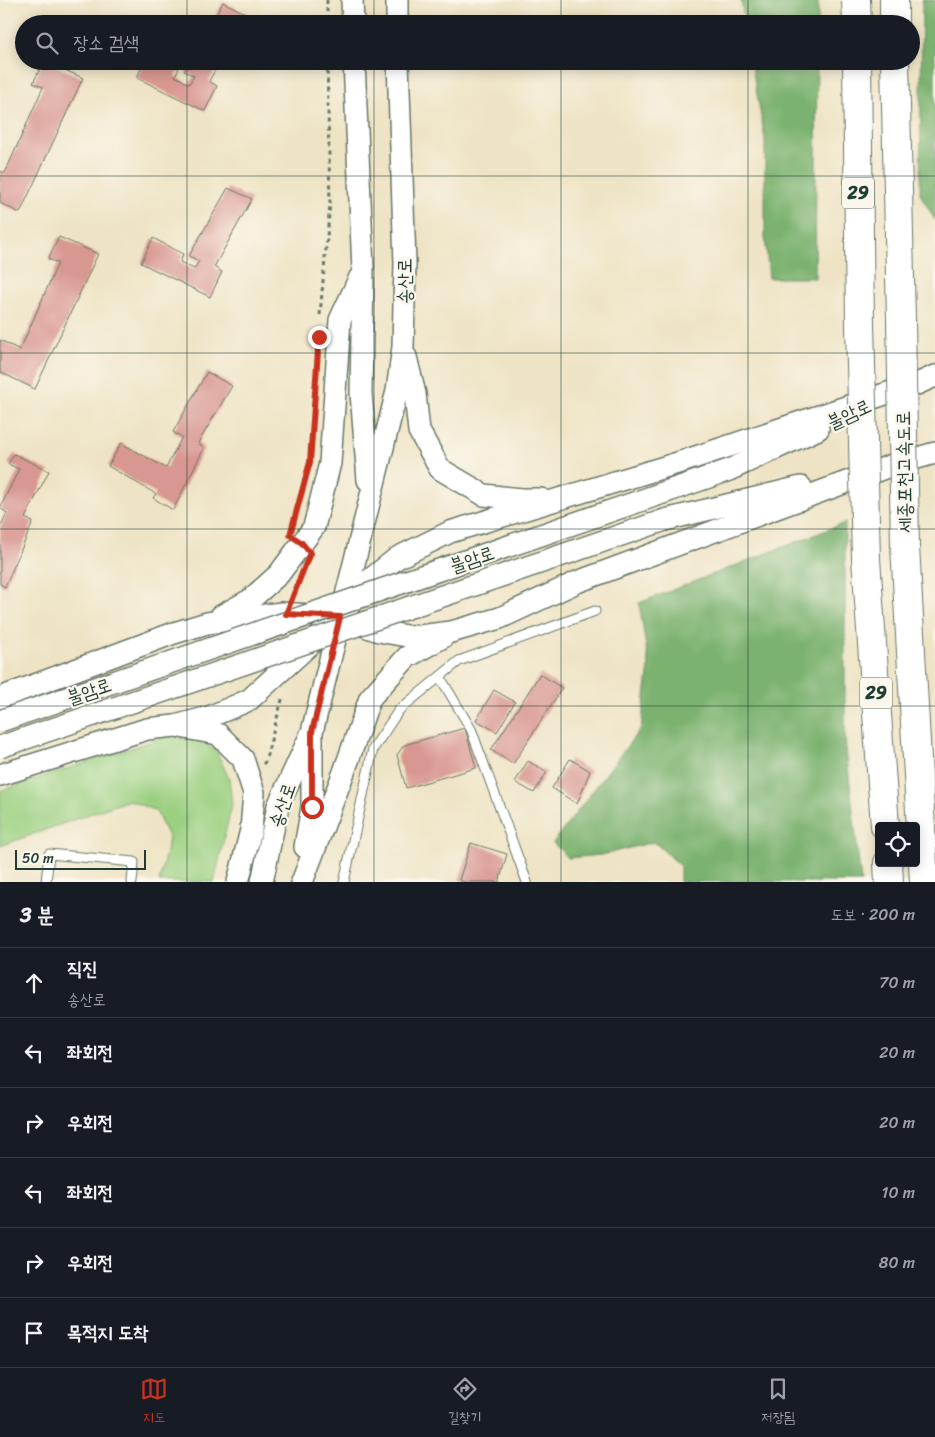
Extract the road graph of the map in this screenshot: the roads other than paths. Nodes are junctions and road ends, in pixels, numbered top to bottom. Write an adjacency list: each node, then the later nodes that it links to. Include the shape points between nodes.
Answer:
1 (352, 0): 5 (street)
2 (397, 0): 6 (street)
3 (856, 0): 7 (highway)
4 (894, 0): 8 (highway)
5 (353, 15)
6 (397, 15)
7 (857, 15)
8 (894, 15)
9 (354, 70): 13 (street, 송산로)
10 (398, 70): 14 (street, 송산로, via 405,263)
11 (857, 70): 32 (highway, 29, bridge, via 866,559)
12 (895, 70): 42 (highway, 세종포천고속도로 / 29, bridge, via 905,546)
13 (363, 270): 19 (street, 송산로, via 361,393); 23 (street, via 340,320 330,463 314,527 280,574 250,600)
14 (403, 347): 19 (street, 송산로, via 396,391); 20 (street, via 415,394 419,431 440,469 484,495 521,499)
15 (935, 376): 16 (street, 불암로)
16 (912, 385): 20 (street); 27 (street, 불암로, bridge, via 729,470)
17 (935, 453): 18 (street, 불암로)
18 (898, 463): 24 (street, via 576,582 500,618); 30 (street, 불암로, bridge, via 665,520)
19 (369, 498): 22 (street, 송산로)
20 (564, 498): 22 (street, via 450,532 397,558 367,582)
21 (595, 611): 25 (lane, via 459,661)
22 (340, 617): 23 (street, via 286,614); 24 (street, via 379,631 412,637); 28 (street, via 249,700); 29 (street, 송산로)
23 (207, 623): 26 (street)
24 (451, 632): 38 (street, via 407,658 370,698)
25 (440, 677): 39 (lane, via 399,710 373,749); 40 (lane, via 471,729)
26 (0, 698)
27 (0, 721)
28 (175, 726): 31 (street, via 146,729); 36 (street, via 218,734 243,759 254,793 251,830)
29 (312, 732): 37 (street, 송산로, via 278,806); 38 (street, 송산로, via 312,807)
30 (0, 747)
31 (0, 775)
32 (885, 822)
33 (888, 867): 41 (highway)
34 (46, 882): 35 (lane, via 49,854 134,862)
35 (132, 882)
36 (238, 882)
37 (262, 882)
38 (300, 882)
39 (344, 882)
40 (527, 882)
41 (889, 882)
42 (924, 882)

